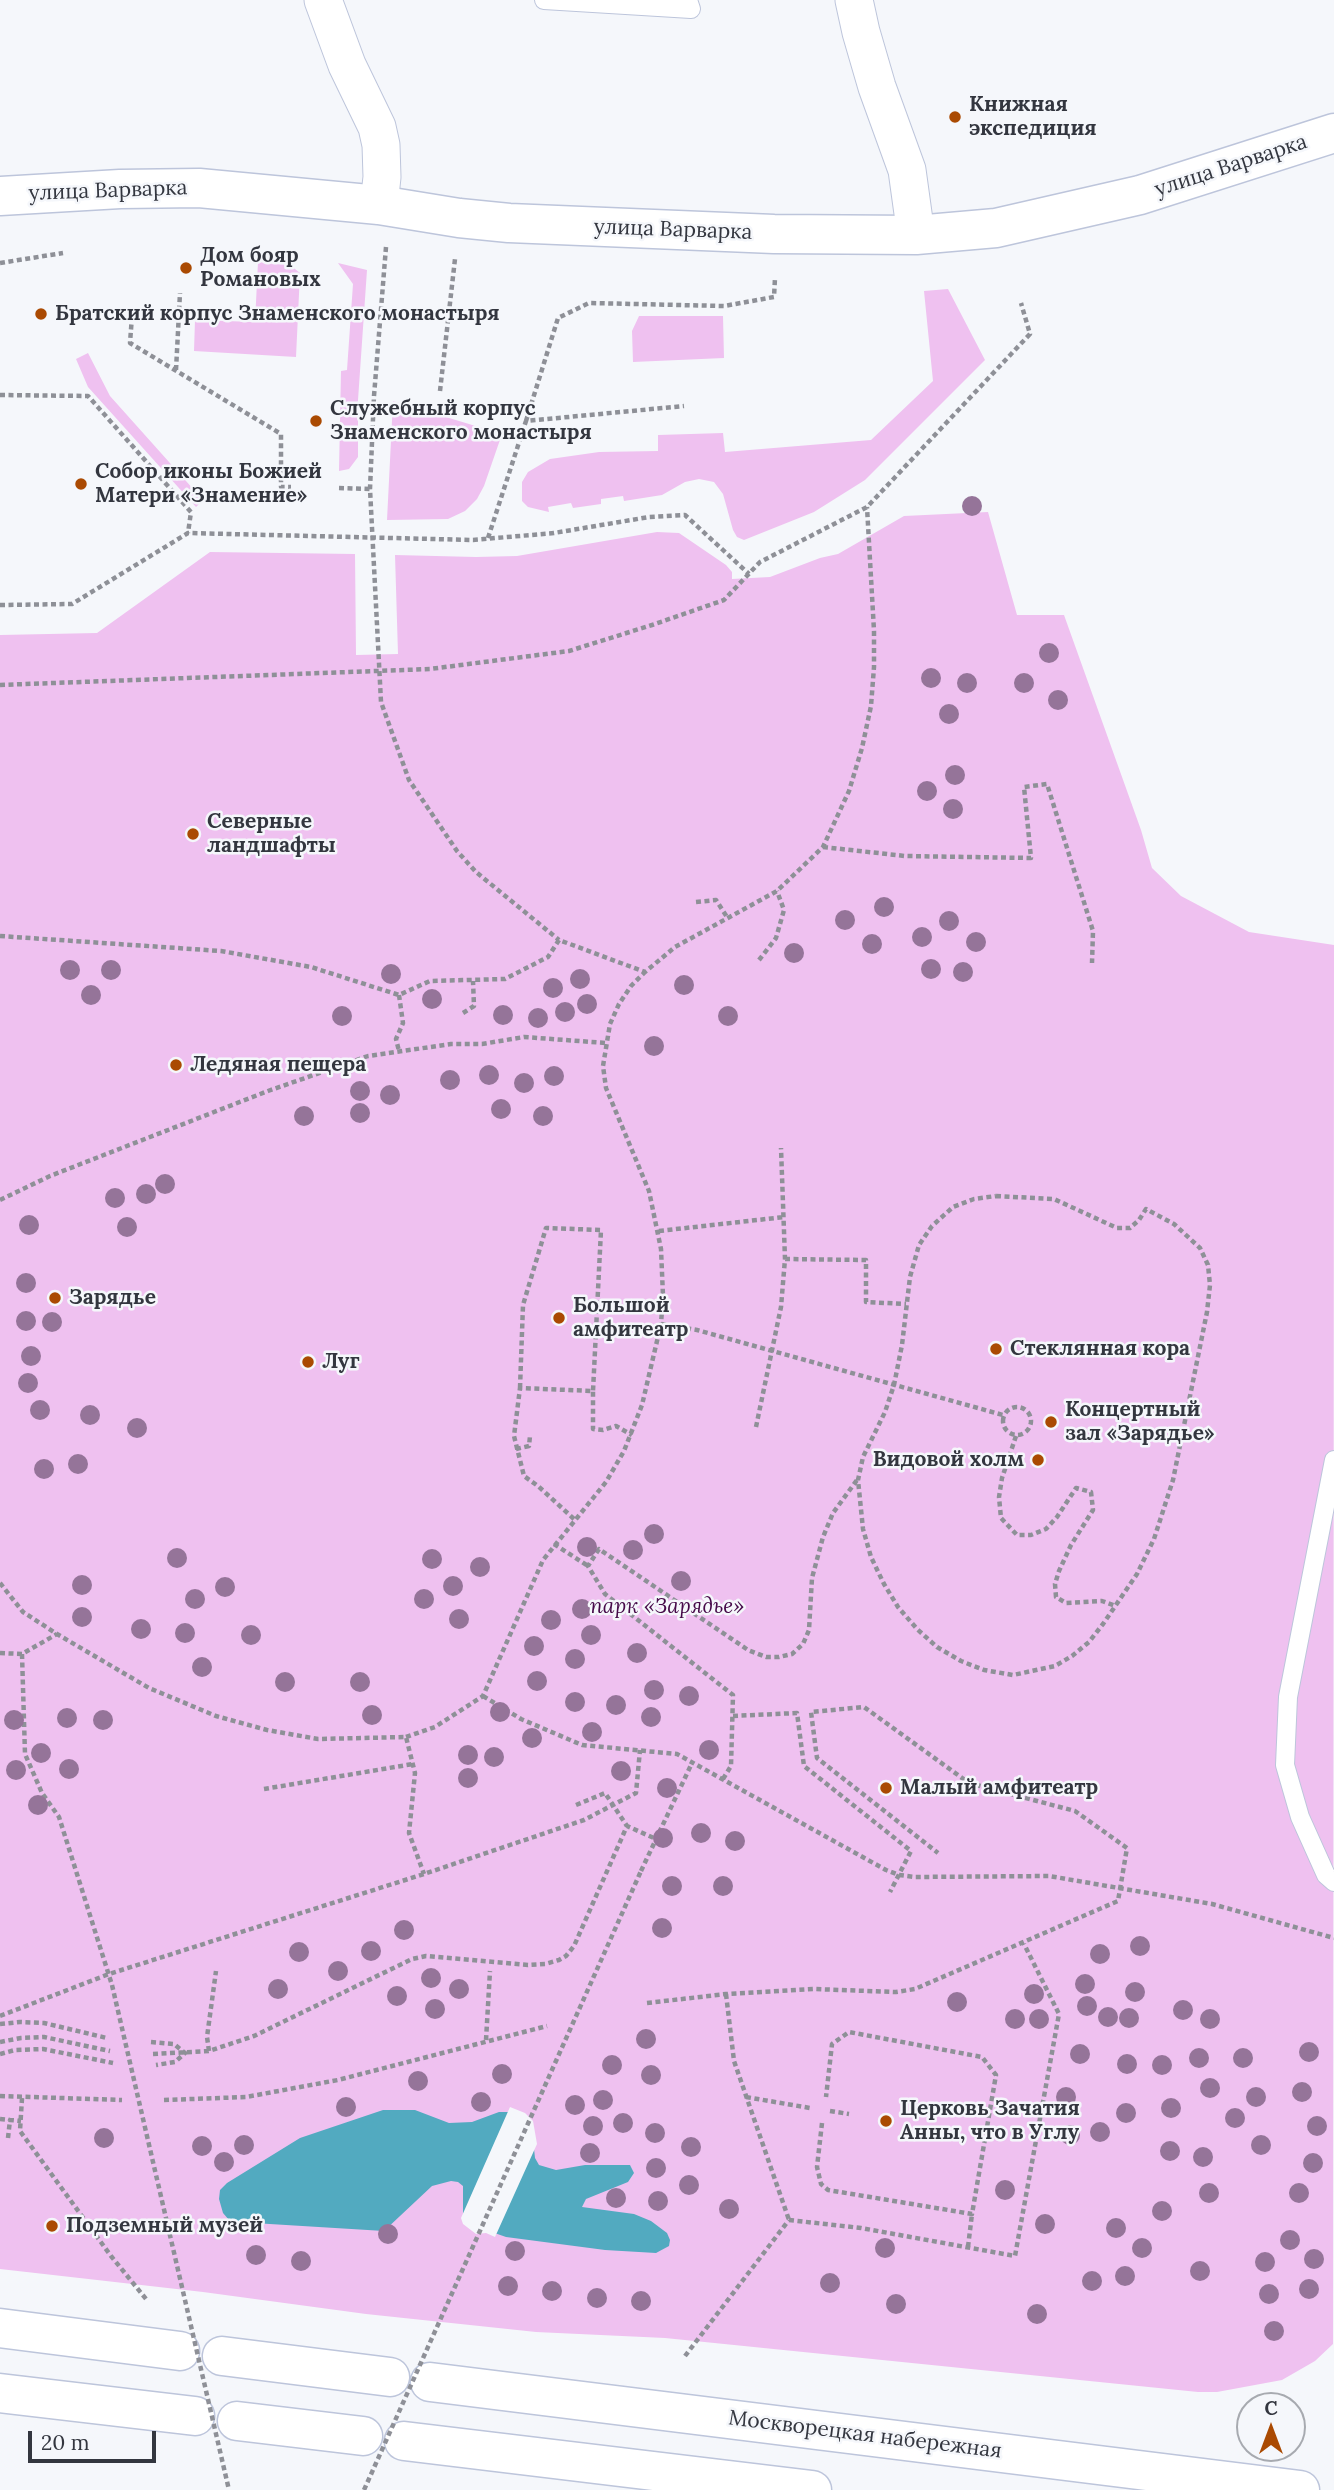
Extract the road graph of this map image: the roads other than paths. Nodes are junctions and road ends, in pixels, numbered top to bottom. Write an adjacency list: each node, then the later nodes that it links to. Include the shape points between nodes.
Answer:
1 (323, 0): 7 (street, via 377,127 382,177)
2 (544, 0): 3 (lane, via 691,9)
3 (688, 0)
4 (854, 0): 8 (street, via 860,32 906,170)
5 (1334, 133): 8 (main road, улица Варварка, via 1140,195 996,228)
6 (0, 195): 7 (main road, улица Варварка, via 199,188)
7 (379, 205): 8 (main road, улица Варварка, via 509,223)
8 (916, 235)
9 (1334, 1461): 10 (lane, via 1287,1698 1285,1765 1300,1817 1326,1875)
10 (1334, 1882)
11 (0, 2328): 12 (main road)
12 (180, 2351)
13 (222, 2356): 14 (main road)
14 (390, 2377)
15 (430, 2382): 22 (main road, Москворецкая набережная)
16 (0, 2393): 17 (main road)
17 (195, 2416)
18 (237, 2421): 19 (main road)
19 (363, 2436)
20 (404, 2441): 21 (main road)
21 (812, 2490)
22 (1300, 2490)

